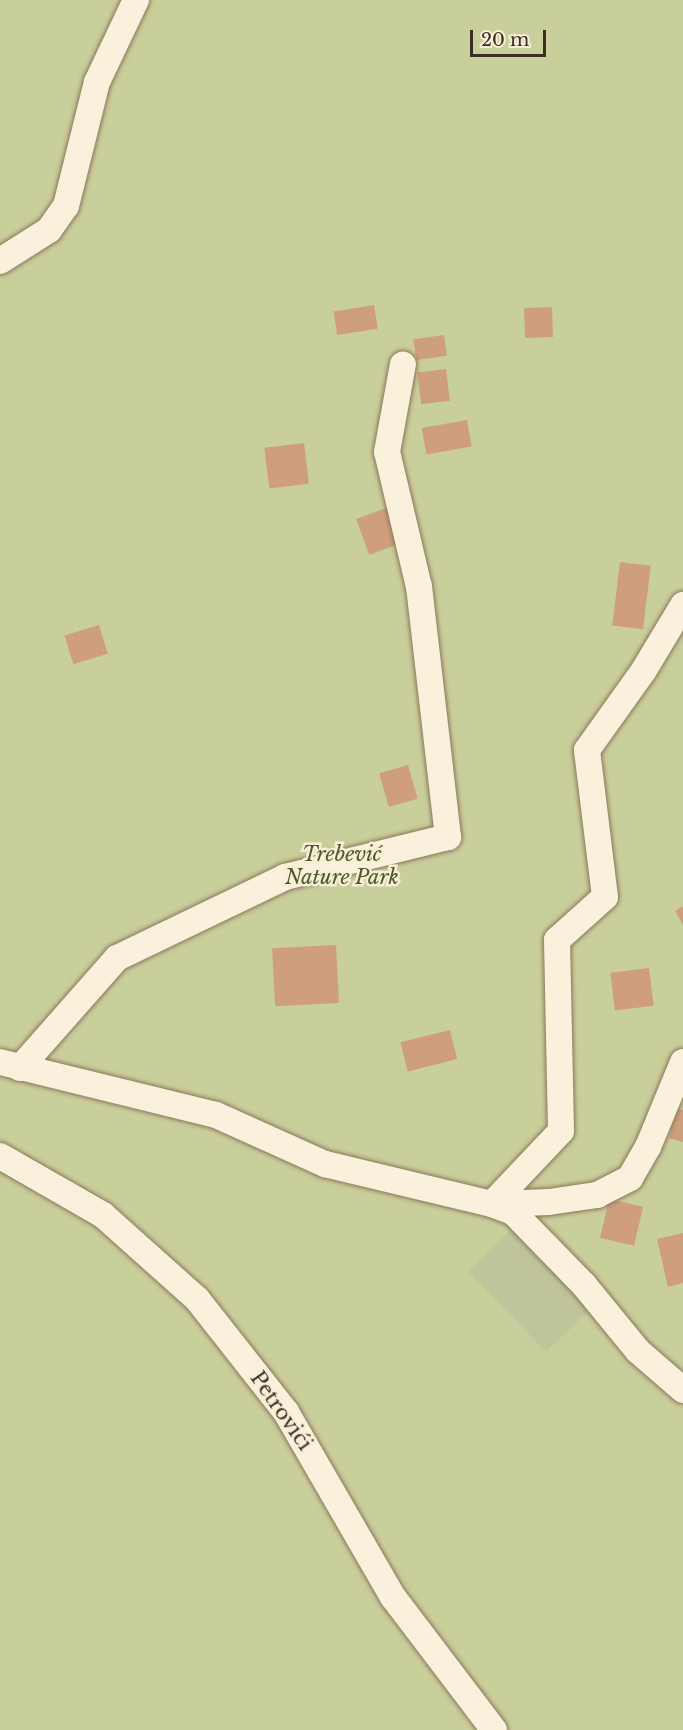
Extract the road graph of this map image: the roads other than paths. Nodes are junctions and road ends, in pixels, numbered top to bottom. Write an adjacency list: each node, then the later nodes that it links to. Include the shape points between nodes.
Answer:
1 (136, 0): 2 (street, via 97,82 66,206 49,230)
2 (0, 261)
3 (403, 364): 6 (street, via 387,452 419,587 448,837 285,877 117,958)
4 (683, 605): 8 (street, via 644,670 587,750 605,897 557,940 561,1131)
5 (683, 1062): 8 (street, via 648,1147 630,1178 597,1195)
6 (10, 1065): 8 (street, via 216,1115 325,1164)
7 (0, 1156): 10 (street, Petrovići, via 103,1215 197,1299 286,1412 393,1597)
8 (492, 1204): 9 (street, via 513,1212 537,1234 638,1351)
9 (683, 1390)
10 (494, 1730)

